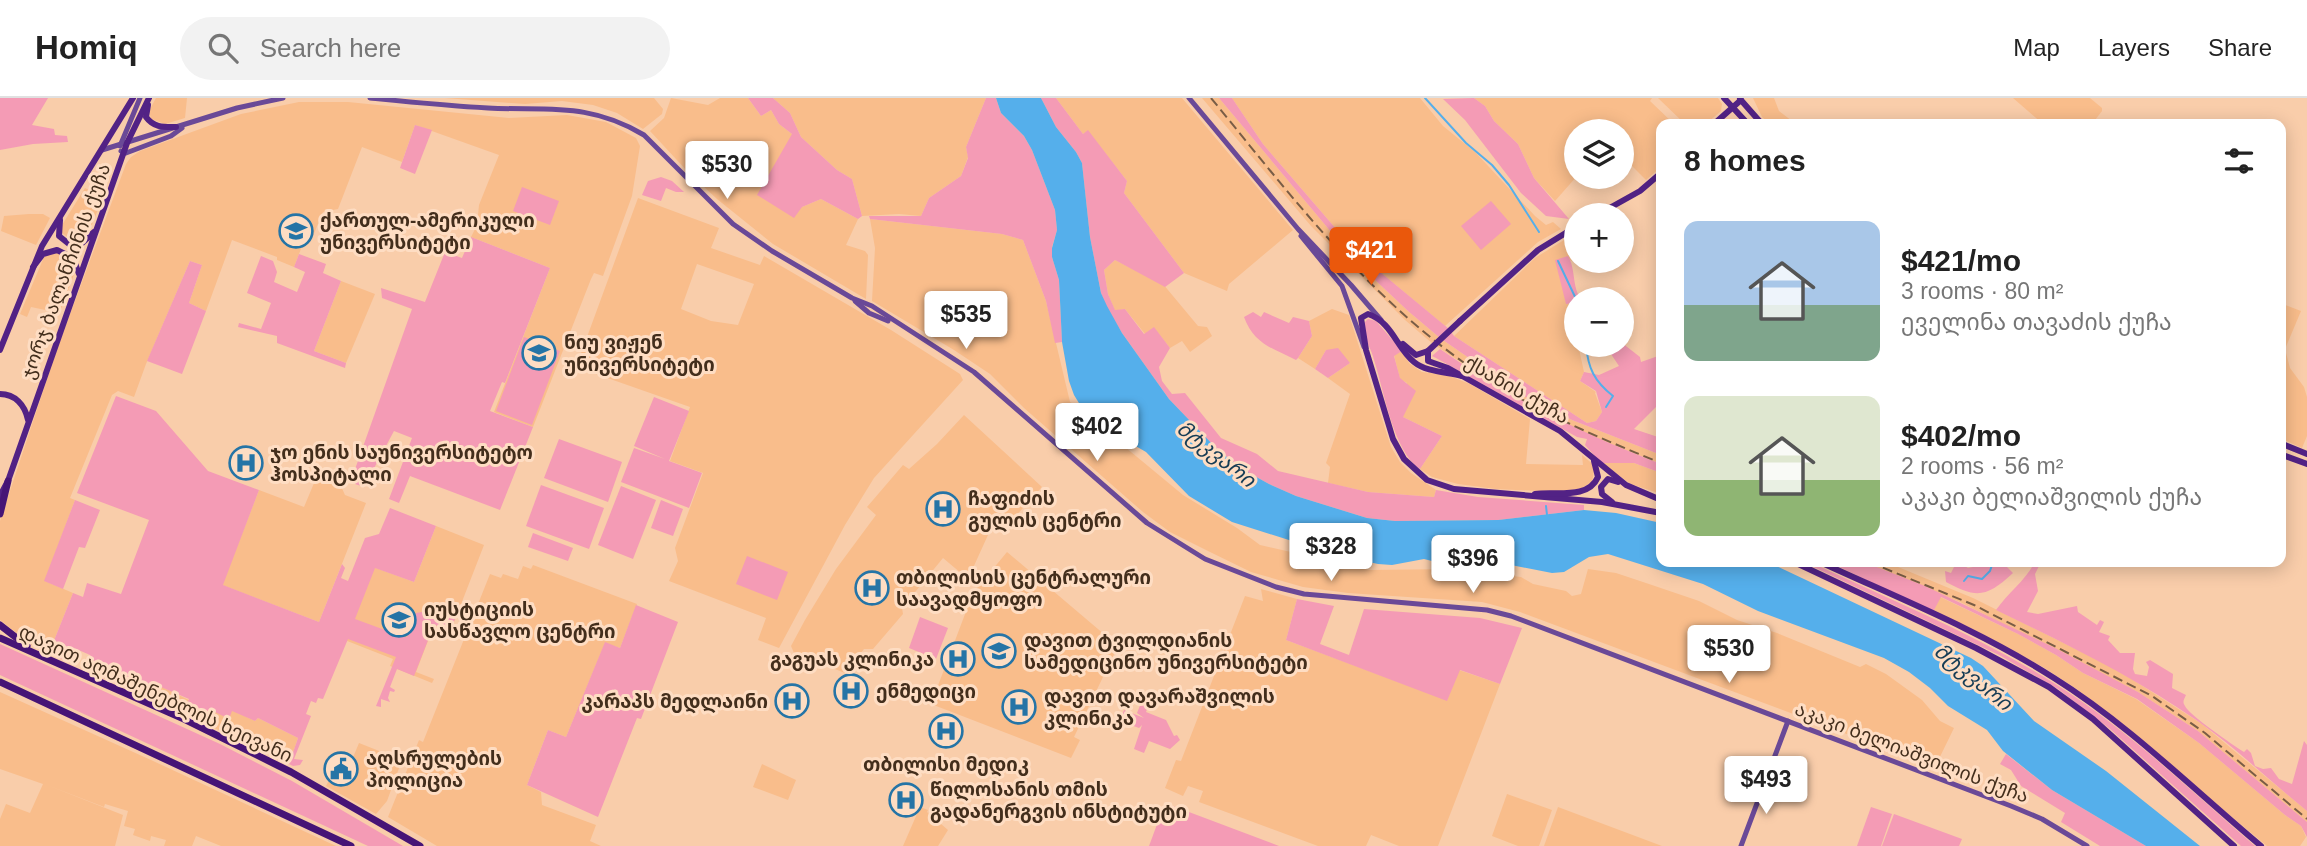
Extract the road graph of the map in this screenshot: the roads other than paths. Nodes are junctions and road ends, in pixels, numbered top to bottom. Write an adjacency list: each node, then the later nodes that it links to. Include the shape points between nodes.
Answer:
1 (132, 98): 16 (main road)
2 (141, 98): 15 (main road)
3 (149, 98): 14 (main road, via 145,114 149,122); 15 (main road, ჯორჯ ბალანჩინის ქუჩა)
4 (283, 98): 13 (main road)
5 (370, 98): 55 (main road, აკაკი ბელიაშვილის ქუჩა, via 477,108 587,111 618,120 644,135 733,223 974,372 1141,519 1205,559 1304,594 1511,616)
6 (1189, 98): 21 (main road)
7 (1724, 98): 9 (main road)
8 (1740, 99): 9 (main road); 12 (main road)
9 (1733, 107): 10 (main road); 11 (main road)
10 (1720, 119)
11 (1744, 119)
12 (1758, 119)
13 (184, 126): 14 (main road); 17 (main road, via 171,136)
14 (176, 127): 15 (main road)
15 (124, 144): 16 (main road); 17 (main road, ჯორჯ ბალანჩინის ქუჩა)
16 (102, 150): 20 (main road)
17 (126, 153): 22 (main road, ჯორჯ ბალანჩინის ქუჩა)
18 (1656, 177): 19 (main road)
19 (1618, 203)
20 (61, 215): 22 (main road, via 59,236 69,244 81,244); 24 (main road)
21 (1298, 229): 26 (main road); 29 (main road, via 1342,286)
22 (95, 231): 25 (main road, ჯორჯ ბალანჩინის ქუჩა)
23 (1564, 234): 30 (main road, bridge, via 1538,250)
24 (32, 268): 25 (main road, via 43,254 57,250 72,258); 28 (main road)
25 (79, 276): 33 (main road, ჯორჯ ბალანჩინის ქუჩა)
26 (1381, 320): 27 (main road); 29 (main road, via 1368,314 1361,318)
27 (1398, 340): 30 (main road, ქსანის ქუჩა, via 1414,354); 31 (main road, via 1415,363)
28 (0, 350)
29 (1366, 350): 42 (main road, via 1393,439 1414,470 1445,488)
30 (1428, 351): 31 (main road, ქსანის ქუჩა, via 1428,360)
31 (1462, 376): 37 (main road, ქსანის ქუჩა, via 1560,431)
32 (0, 394): 33 (main road, via 19,401)
33 (28, 422): 39 (main road, ჯორჯ ბალანჩინის ქუჩა)
34 (2286, 445): 35 (main road)
35 (2307, 454)
36 (2286, 456): 38 (main road)
37 (1593, 460): 40 (main road, ქსანის ქუჩა); 42 (main road, via 1598,477 1589,488)
38 (2307, 464)
39 (8, 481): 41 (main road, ჯორჯ ბალანჩინის ქუჩა); 46 (highway)
40 (1626, 485): 43 (main road, ქსანის ქუჩა); 44 (main road, via 1611,479 1603,482 1602,494)
41 (0, 496)
42 (1526, 496): 44 (main road)
43 (1656, 498)
44 (1615, 504): 45 (main road)
45 (1656, 512)
46 (0, 514)
47 (1805, 567): 61 (main road, via 2049,687 2093,719)
48 (1831, 567): 62 (main road, via 2055,678 2118,724)
49 (0, 625): 51 (highway)
50 (0, 638): 51 (highway, დავით აღმაშენებლის ხეივანი)
51 (38, 655): 56 (highway, დავით აღმაშენებლის ხეივანი, via 291,772)
52 (0, 682): 54 (highway)
53 (0, 688): 54 (highway)
54 (22, 693): 57 (highway)
55 (1788, 721): 59 (main road); 60 (main road, აკაკი ბელიაშვილის ქუჩა, via 2011,806)
56 (412, 843): 58 (highway)
57 (351, 846)
58 (420, 846)
59 (1741, 846)
60 (2087, 846)
61 (2234, 846)
62 (2261, 846)

